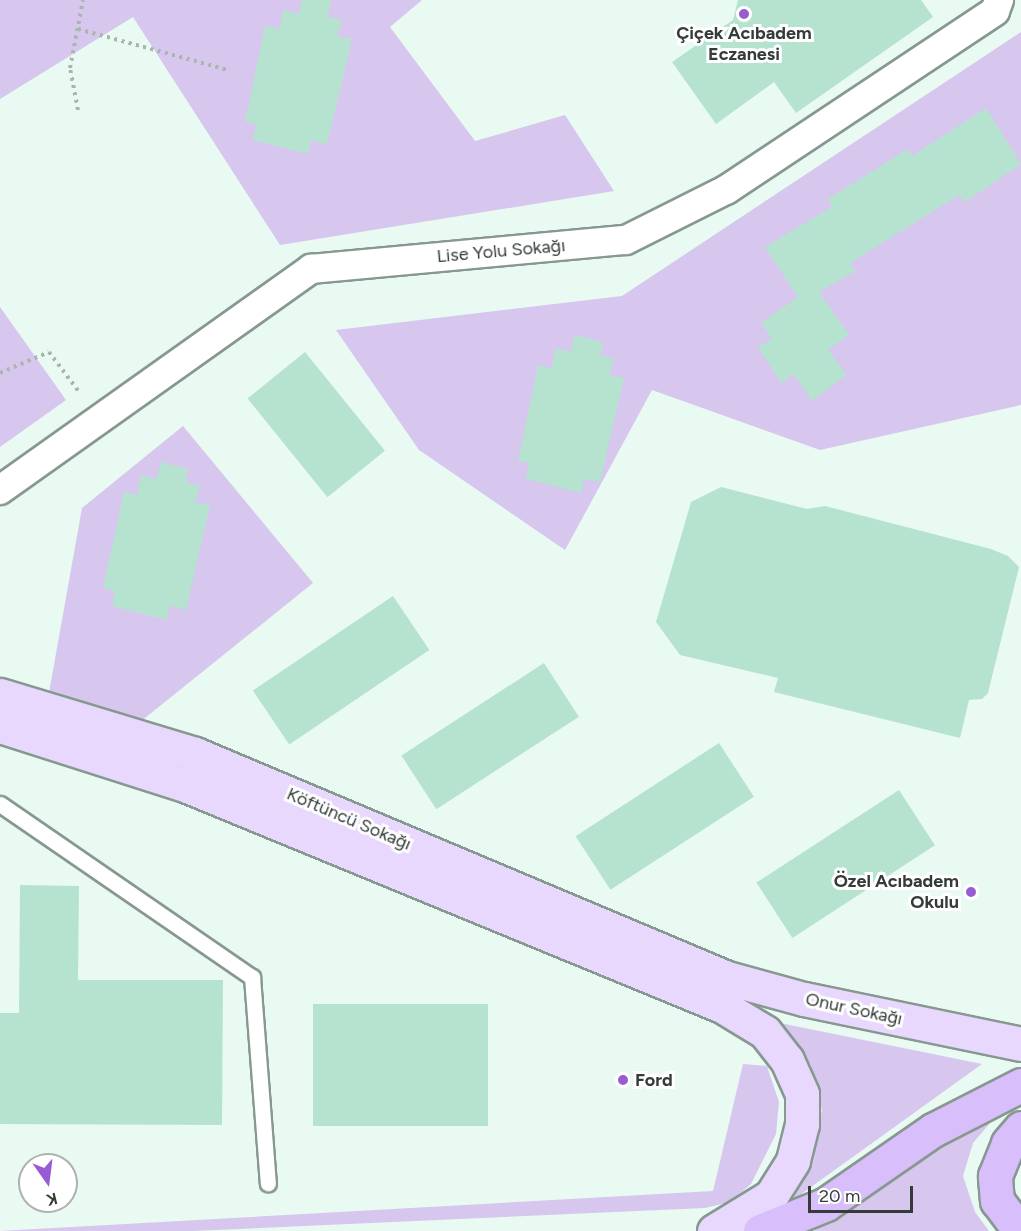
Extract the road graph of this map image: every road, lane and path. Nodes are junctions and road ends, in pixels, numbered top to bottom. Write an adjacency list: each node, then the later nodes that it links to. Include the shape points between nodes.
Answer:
1 (83, 0): 3 (path)
2 (994, 4): 8 (street, Lise Yolu Sokağı, via 726,190 626,240 311,270)
3 (78, 29): 4 (path); 5 (path, via 70,68)
4 (228, 70)
5 (78, 110)
6 (0, 373): 7 (path, via 49,352)
7 (86, 399)
8 (0, 490)
9 (4, 716): 11 (main road, Köftüncü Sokağı)
10 (0, 804): 15 (lane, via 252,977)
11 (683, 976): 12 (main road, Onur Sokağı); 16 (main road, via 765,1032 788,1060 802,1094 802,1124 793,1161 777,1187 762,1203)
12 (1021, 1044)
13 (1021, 1085): 17 (highway, via 933,1130 826,1204)
14 (1021, 1128): 18 (highway, via 1008,1143 995,1176 997,1201)
15 (268, 1183)
16 (714, 1231)
17 (760, 1231)
18 (1020, 1231)

